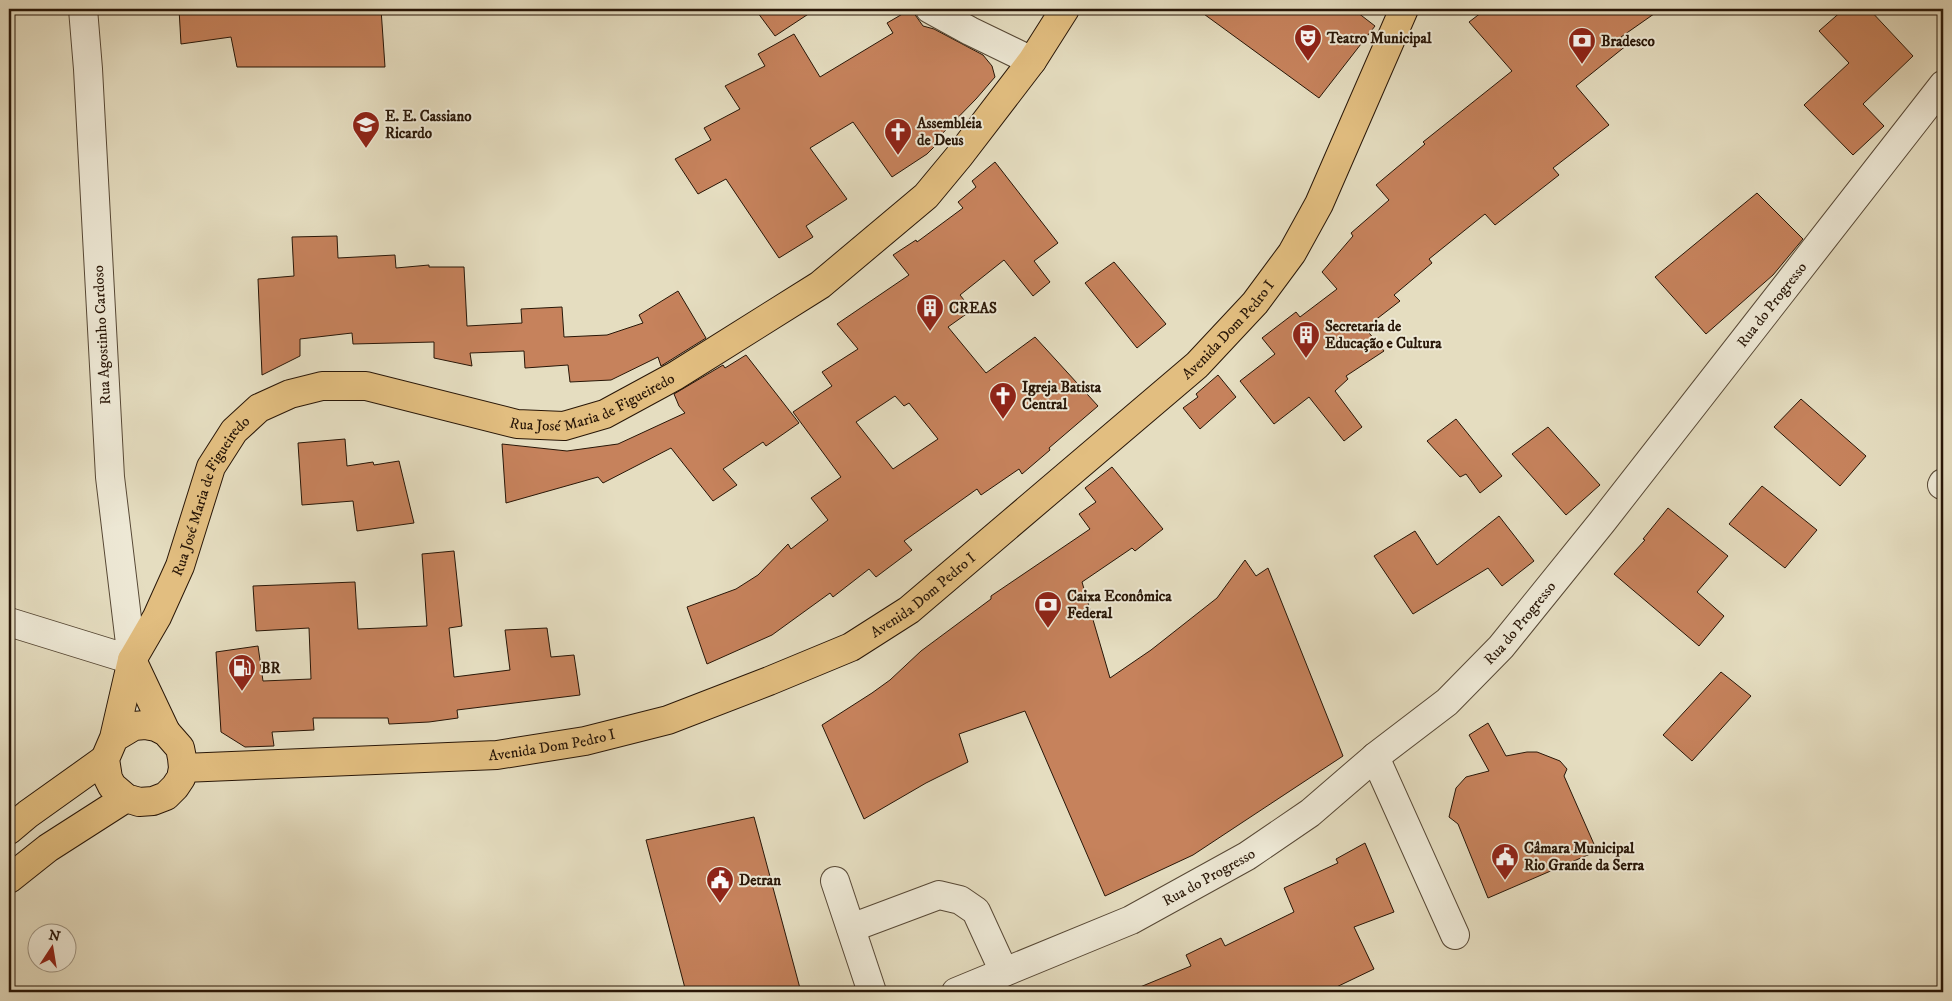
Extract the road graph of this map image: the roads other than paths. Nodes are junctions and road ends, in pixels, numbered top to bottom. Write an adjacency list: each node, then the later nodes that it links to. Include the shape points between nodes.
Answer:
1 (83, 9): 8 (street, Rua Agostinho Cardoso, via 110,477)
2 (930, 9): 5 (street)
3 (1065, 9): 5 (main road, Rua José Maria de Figueiredo)
4 (1404, 9): 12 (main road, Avenida Dom Pedro I, via 1319,204 1292,253 1255,304 1197,366 1051,491 909,610 851,647 668,720 585,741 497,755)
5 (1032, 61): 8 (main road, Rua José Maria de Figueiredo, via 926,196 820,285 675,376 605,414 564,426 517,424 366,386 322,386 290,394 259,408 234,431 211,467 180,566 157,617)
6 (1943, 85): 11 (street, Rua do Progresso, via 1501,647 1447,702)
7 (9, 622): 8 (street)
8 (132, 660): 9 (main road); 10 (main road, Rua José Maria de Figueiredo)
9 (166, 732): 10 (main road, via 156,727 134,726); 12 (main road, via 180,748)
10 (110, 749): 13 (main road, via 108,778); 14 (main road)
11 (1375, 757): 18 (street); 19 (street, Rua do Progresso, via 1310,813 1247,856 1131,920)
12 (183, 768): 13 (main road, via 175,787 166,796 146,802)
13 (126, 798): 15 (main road, via 48,848)
14 (9, 830)
15 (9, 880)
16 (835, 881): 17 (street)
17 (851, 928): 19 (street, via 939,895 960,900 976,911); 20 (street)
18 (1455, 935)
19 (1004, 972): 21 (street, Rua do Progresso)
20 (872, 992)
21 (956, 992)

